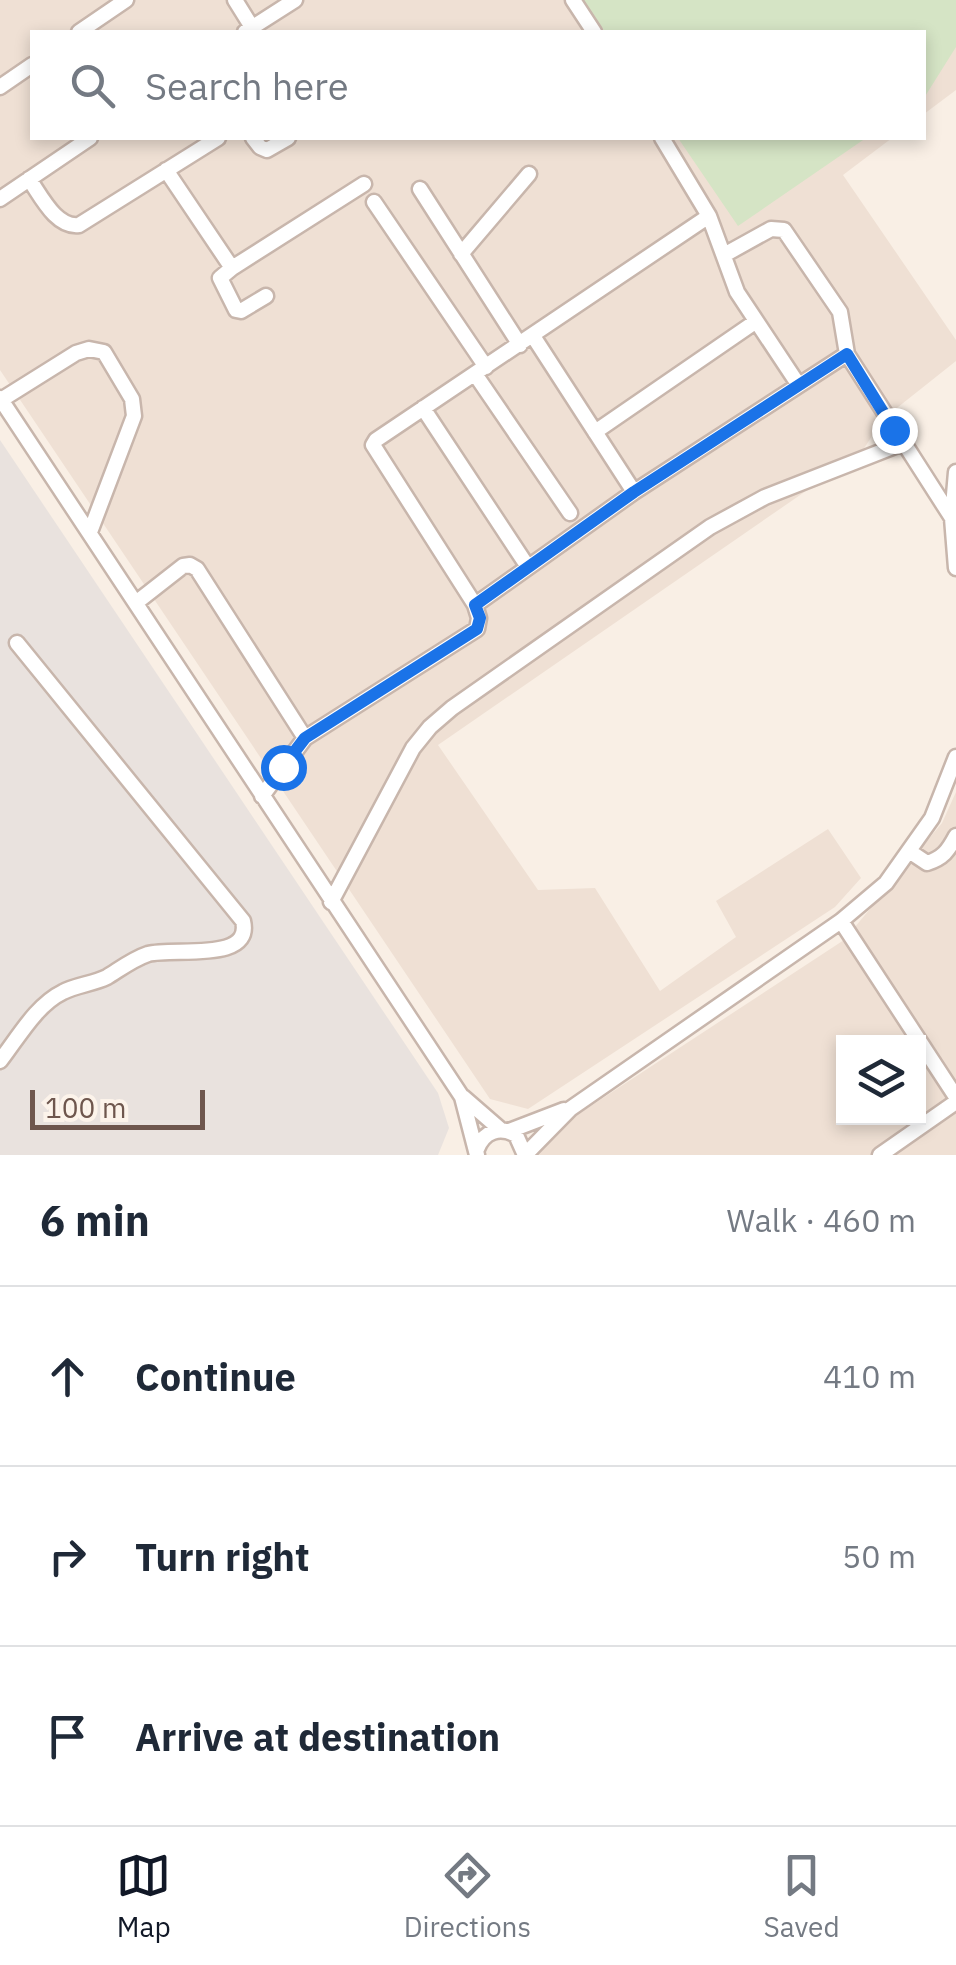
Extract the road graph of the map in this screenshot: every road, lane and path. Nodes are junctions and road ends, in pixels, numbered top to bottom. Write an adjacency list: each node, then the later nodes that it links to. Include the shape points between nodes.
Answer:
1 (126, 0): 5 (street)
2 (235, 0): 6 (street)
3 (294, 0): 7 (street)
4 (572, 0): 8 (street)
5 (81, 30)
6 (250, 30)
7 (252, 30)
8 (593, 30)
9 (30, 66): 10 (street)
10 (0, 87)
11 (87, 140): 18 (street)
12 (215, 140): 16 (street)
13 (255, 140): 14 (street, via 267,150)
14 (284, 140)
15 (663, 140): 23 (street)
16 (166, 170): 18 (street, via 71,226); 26 (street)
17 (529, 174): 24 (street)
18 (29, 179): 21 (street)
19 (364, 184): 26 (street)
20 (420, 189): 24 (street)
21 (0, 199)
22 (374, 202): 31 (street)
23 (709, 216): 25 (street); 29 (street)
24 (461, 254): 29 (street)
25 (724, 255): 28 (street); 30 (street, via 771,229 784,230 840,312)
26 (232, 268): 27 (street, via 220,278 236,310)
27 (266, 296)
28 (755, 322): 32 (street); 35 (street)
29 (526, 340): 31 (street); 35 (street)
30 (847, 354): 32 (street); 36 (street)
31 (481, 370): 34 (street); 39 (street)
32 (798, 384): 38 (street)
33 (1, 399): 41 (street); 41 (street, via 76,353 104,352 132,399 134,416)
34 (423, 408): 42 (street); 45 (street, via 376,440 374,450)
35 (595, 432): 38 (street)
36 (903, 443): 40 (street); 52 (street, via 765,497 710,527 452,708 413,748)
37 (956, 472): 40 (street)
38 (634, 492): 42 (street)
39 (570, 513)
40 (952, 518): 43 (street)
41 (90, 532): 44 (street)
42 (528, 567): 45 (street)
43 (956, 568)
44 (137, 602): 47 (street, via 183,566 197,569); 49 (street)
45 (475, 605): 47 (street, via 477,629)
46 (18, 643): 54 (street, via 243,921 246,933 228,948 146,955 66,990 50,999)
47 (305, 738): 49 (street)
48 (956, 757): 51 (street, via 932,818)
49 (262, 796): 52 (street)
50 (956, 836): 51 (street, via 936,860 926,863)
51 (910, 851): 53 (street)
52 (331, 902): 55 (street)
53 (842, 921): 56 (street); 57 (street)
54 (0, 1061)
55 (462, 1097): 58 (street); 59 (street)
56 (956, 1099): 61 (street)
57 (570, 1109): 58 (street); 60 (street)
58 (505, 1131): 59 (street, via 486,1135); 60 (street, via 521,1141)
59 (477, 1152)
60 (525, 1155)
61 (880, 1155)

